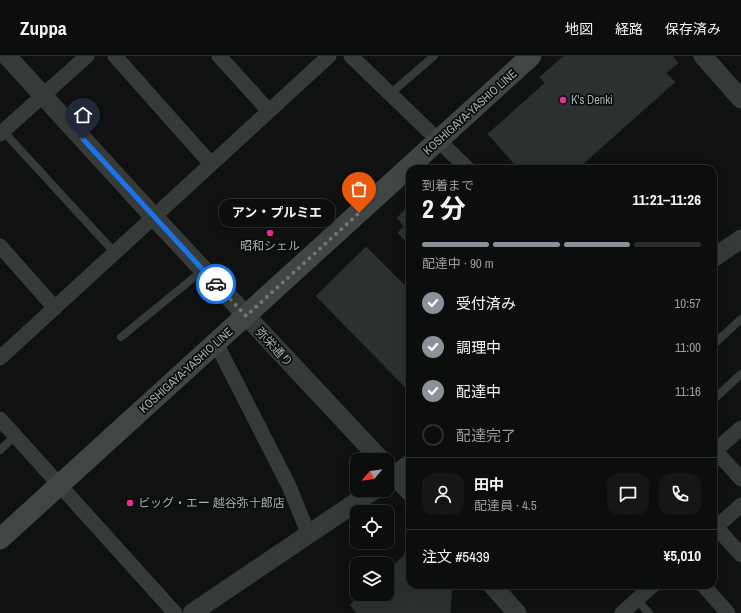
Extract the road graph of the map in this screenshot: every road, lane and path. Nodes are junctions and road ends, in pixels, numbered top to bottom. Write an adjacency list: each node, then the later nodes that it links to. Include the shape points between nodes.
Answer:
1 (7, 56): 11 (street, 弥栄通り)
2 (86, 56): 11 (street)
3 (115, 56): 16 (street)
4 (219, 56): 13 (street)
5 (329, 56): 13 (street)
6 (351, 56): 10 (street)
7 (434, 56): 10 (lane)
8 (703, 56): 12 (street)
9 (525, 58): 15 (main road, KOSHIGAYA-YASHIO LINE)
10 (390, 94): 15 (street)
11 (43, 95): 14 (street); 20 (street, 弥栄通り)
12 (741, 99)
13 (269, 111): 16 (street)
14 (1, 131): 23 (lane)
15 (438, 141): 17 (main road, KOSHIGAYA-YASHIO LINE); 18 (street)
16 (212, 164): 20 (street)
17 (412, 165)
18 (464, 165)
19 (406, 170): 27 (main road, KOSHIGAYA-YASHIO LINE)
20 (154, 217): 23 (street); 25 (street, 弥栄通り)
21 (741, 239): 24 (street)
22 (0, 246): 26 (street)
23 (115, 253): 26 (street)
24 (717, 255)
25 (203, 270): 27 (street, 弥栄通り); 29 (lane)
26 (56, 308): 32 (street)
27 (246, 316): 31 (main road, KOSHIGAYA-YASHIO LINE); 40 (street, 弥栄通り)
28 (741, 319): 30 (lane)
29 (121, 337)
30 (717, 341)
31 (216, 343): 46 (main road, KOSHIGAYA-YASHIO LINE); 52 (street, via 288,484)
32 (0, 358)
33 (741, 374): 34 (lane)
34 (717, 396)
35 (0, 419): 37 (street)
36 (741, 428): 39 (street)
37 (15, 436): 38 (lane); 46 (street)
38 (0, 450)
39 (717, 450)
40 (373, 453)
41 (717, 454): 45 (street)
42 (406, 466): 43 (street)
43 (394, 472)
44 (394, 478): 47 (street)
45 (741, 479)
46 (59, 484): 53 (main road, KOSHIGAYA-YASHIO LINE); 59 (street)
47 (406, 488)
48 (364, 497): 52 (street)
49 (741, 505): 50 (street)
50 (717, 527)
51 (717, 531): 54 (street)
52 (309, 535): 60 (street)
53 (0, 539)
54 (741, 555)
55 (496, 589): 61 (street)
56 (648, 589): 58 (street)
57 (707, 589): 64 (street)
58 (636, 600): 62 (street); 63 (lane)
59 (175, 613)
60 (192, 613)
61 (517, 613)
62 (622, 613)
63 (649, 613)
64 (728, 613)

